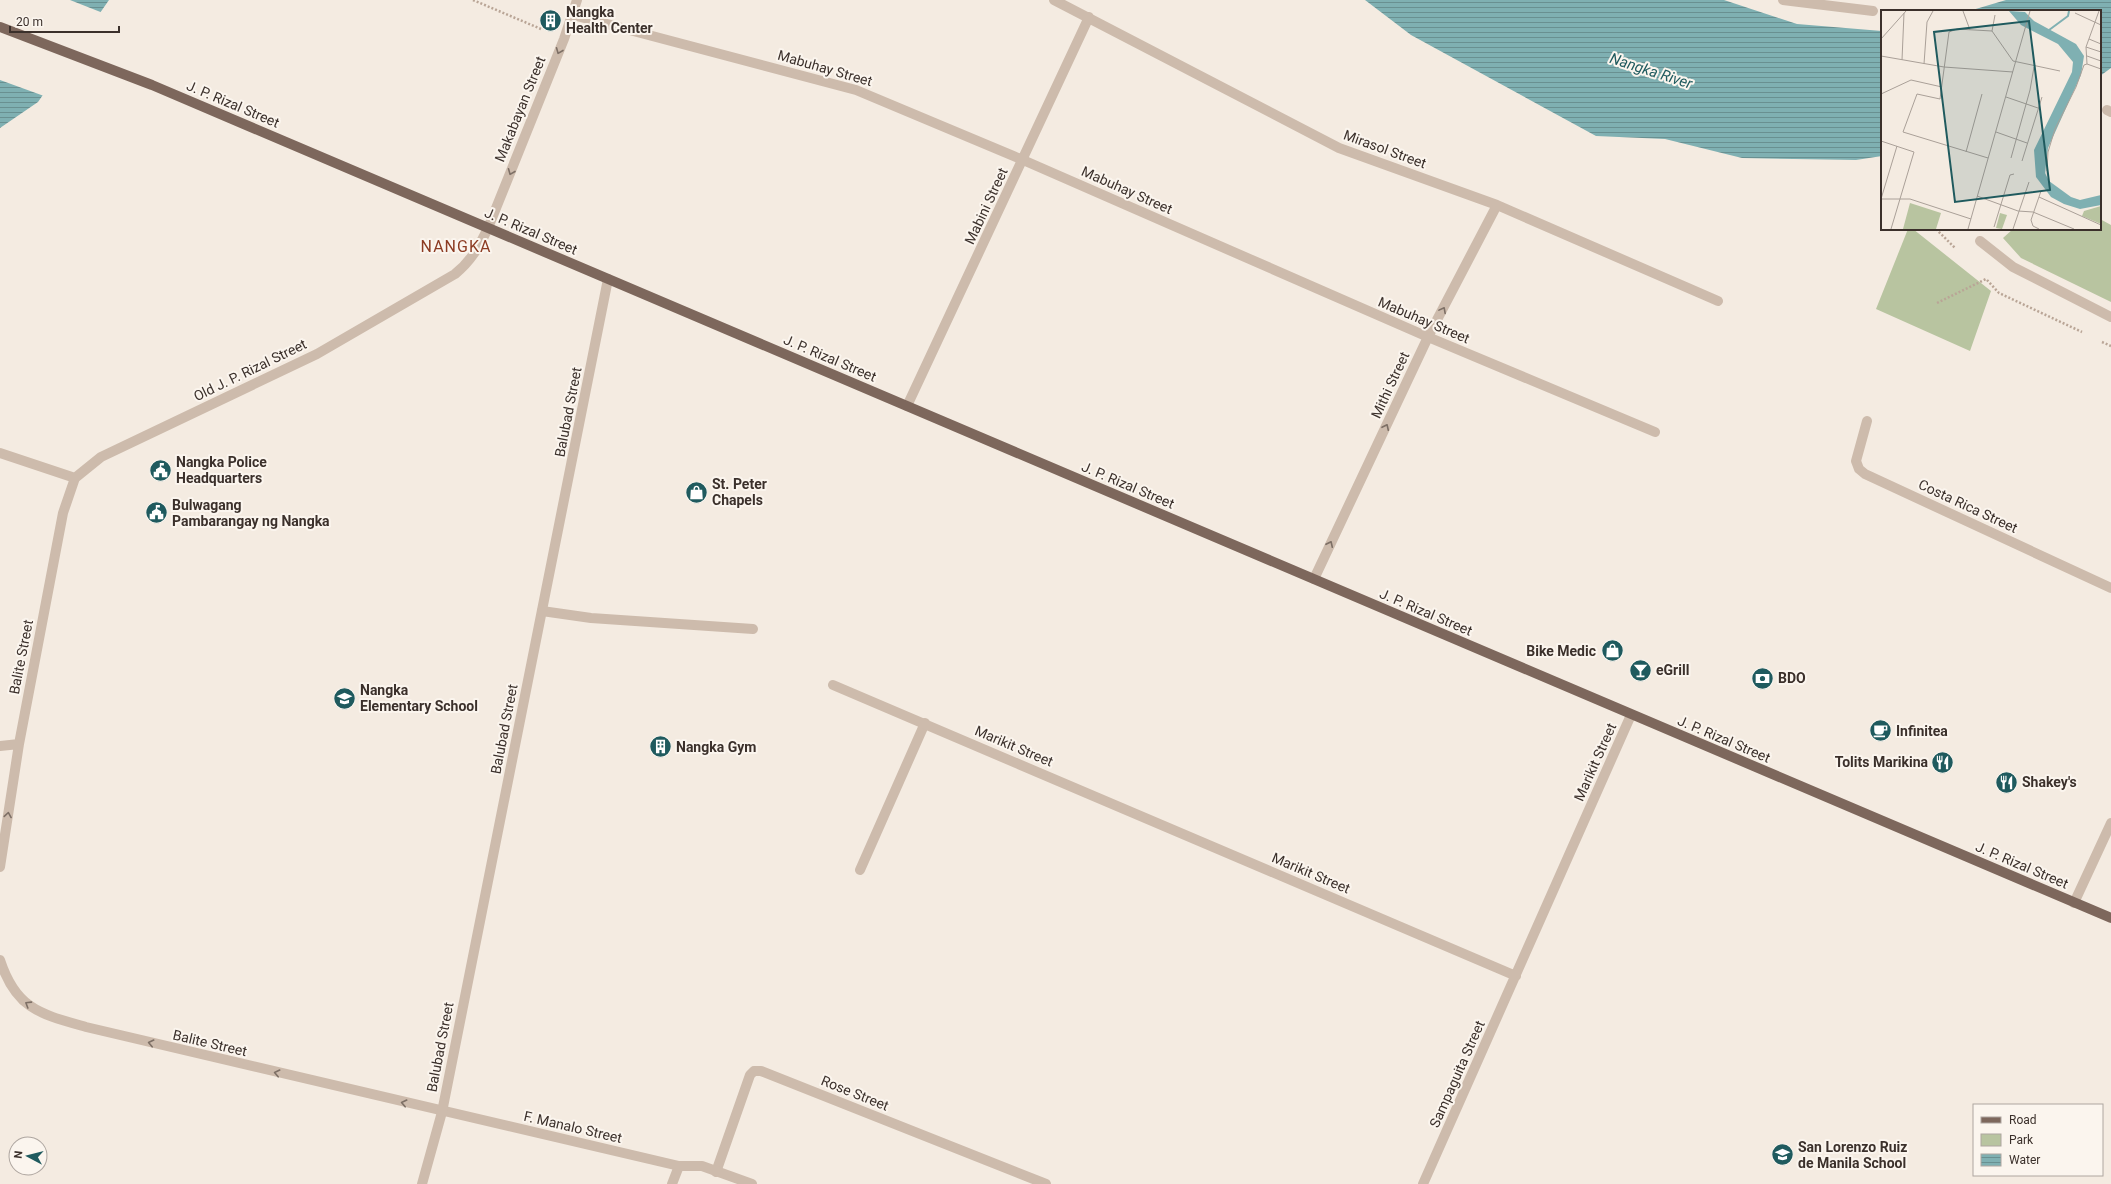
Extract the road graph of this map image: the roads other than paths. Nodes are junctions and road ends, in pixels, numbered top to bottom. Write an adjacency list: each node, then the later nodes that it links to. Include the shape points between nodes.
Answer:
1 (577, 0): 5 (street, Makabayan Street)
2 (1054, 0): 6 (street, Mirasol Street)
3 (1783, 0): 4 (street)
4 (1874, 11)
5 (573, 15): 8 (street, Mabuhay Street, via 856,90); 10 (street, Makabayan Street, one-way to 10)
6 (1089, 17): 8 (street, Mabini Street); 9 (street, Mirasol Street, via 1339,148)
7 (0, 27): 10 (main road, J. P. Rizal Street, via 133,78)
8 (1023, 160): 15 (street, Mabuhay Street); 16 (street, Mabini Street)
9 (1497, 205): 13 (street, Mirasol Street); 15 (street, Mithi Street, one-way to 9)
10 (488, 228): 12 (main road, J. P. Rizal Street); 20 (street, Old J. P. Rizal Street, via 479,248 455,274 317,354 101,457)
11 (1980, 241): 14 (street, via 2013,267)
12 (608, 279): 16 (main road, J. P. Rizal Street); 23 (street, Balubad Street)
13 (1718, 301)
14 (2111, 317)
15 (1428, 337): 18 (street, Mabuhay Street); 21 (street, Mithi Street, one-way to 15)
16 (907, 406): 21 (main road, J. P. Rizal Street)
17 (1868, 421): 22 (street, Costa Rica Street, via 1856,461 1859,469 1865,474)
18 (1655, 432)
19 (0, 453): 20 (street)
20 (75, 478): 28 (street, Balite Street, via 63,513)
21 (1314, 579): 26 (main road, J. P. Rizal Street)
22 (2111, 588)
23 (542, 611): 24 (street, via 591,618); 37 (street, Balubad Street)
24 (754, 629)
25 (833, 685): 27 (street, Marikit Street)
26 (1631, 715): 33 (main road, J. P. Rizal Street); 36 (street, Marikit Street)
27 (925, 723): 32 (street); 36 (street, Marikit Street)
28 (19, 744): 29 (street); 31 (street, Balite Street, one-way to 28)
29 (0, 746)
30 (2111, 823): 33 (street)
31 (0, 867)
32 (860, 870)
33 (2074, 903): 34 (main road, J. P. Rizal Street)
34 (2111, 918)
35 (0, 960): 37 (street, Balite Street, one-way to 35, via 46,1016 19,999)
36 (1516, 976): 44 (street, Sampaguita Street)
37 (442, 1112): 38 (street, F. Manalo Street); 40 (street, Balubad Street)
38 (678, 1166): 39 (street, F. Manalo Street, via 702,1166); 41 (street)
39 (716, 1172): 42 (street, F. Manalo Street); 43 (street, Rose Street, via 750,1075 754,1071 761,1071)
40 (422, 1184)
41 (672, 1184)
42 (752, 1184)
43 (1046, 1184)
44 (1423, 1184)

